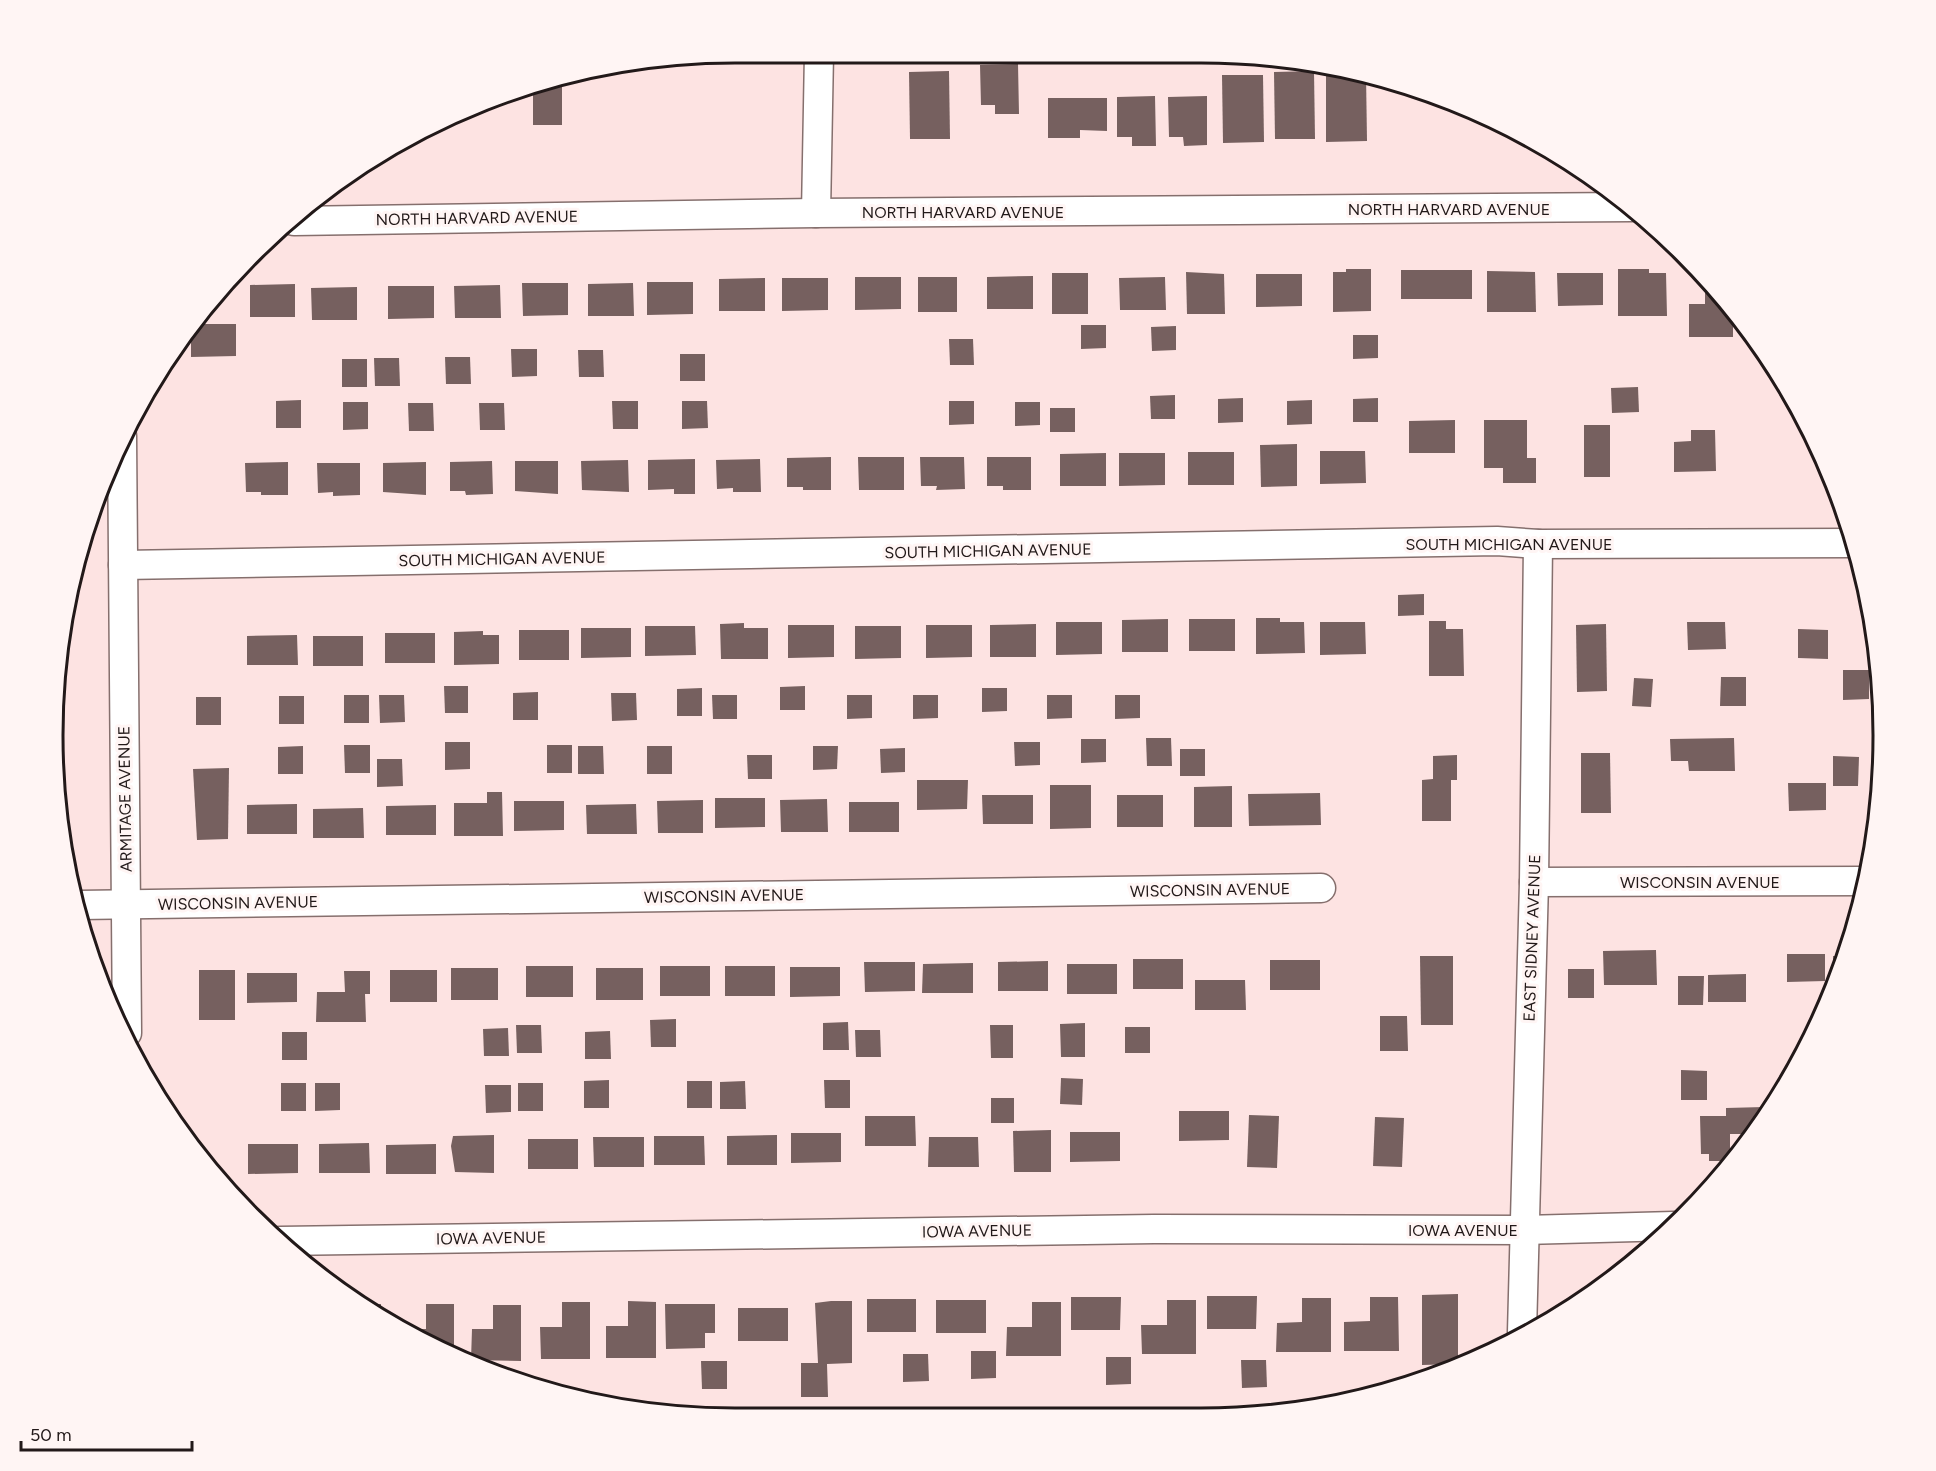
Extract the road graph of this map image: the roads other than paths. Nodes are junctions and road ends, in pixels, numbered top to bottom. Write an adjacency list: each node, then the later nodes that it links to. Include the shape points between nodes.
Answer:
1 (819, 63): 3 (street)
2 (1616, 207): 3 (street, NORTH HARVARD AVENUE)
3 (816, 213): 4 (street, NORTH HARVARD AVENUE)
4 (303, 221)
5 (122, 460): 8 (street, ARMITAGE AVENUE)
6 (1844, 543): 7 (street, SOUTH MICHIGAN AVENUE)
7 (1538, 544): 8 (street, SOUTH MICHIGAN AVENUE, via 1497,541); 10 (street, EAST SIDNEY AVENUE)
8 (123, 566): 12 (street, ARMITAGE AVENUE)
9 (1857, 881): 10 (street, WISCONSIN AVENUE)
10 (1534, 882): 16 (street, EAST SIDNEY AVENUE)
11 (1321, 888): 12 (street, WISCONSIN AVENUE)
12 (126, 904): 13 (street, WISCONSIN AVENUE); 14 (street, ARMITAGE AVENUE)
13 (85, 906)
14 (127, 1022)
15 (1660, 1226): 16 (street, IOWA AVENUE)
16 (1523, 1230): 17 (street, IOWA AVENUE, via 1154,1229); 18 (street, EAST SIDNEY AVENUE)
17 (292, 1241)
18 (1522, 1326)

